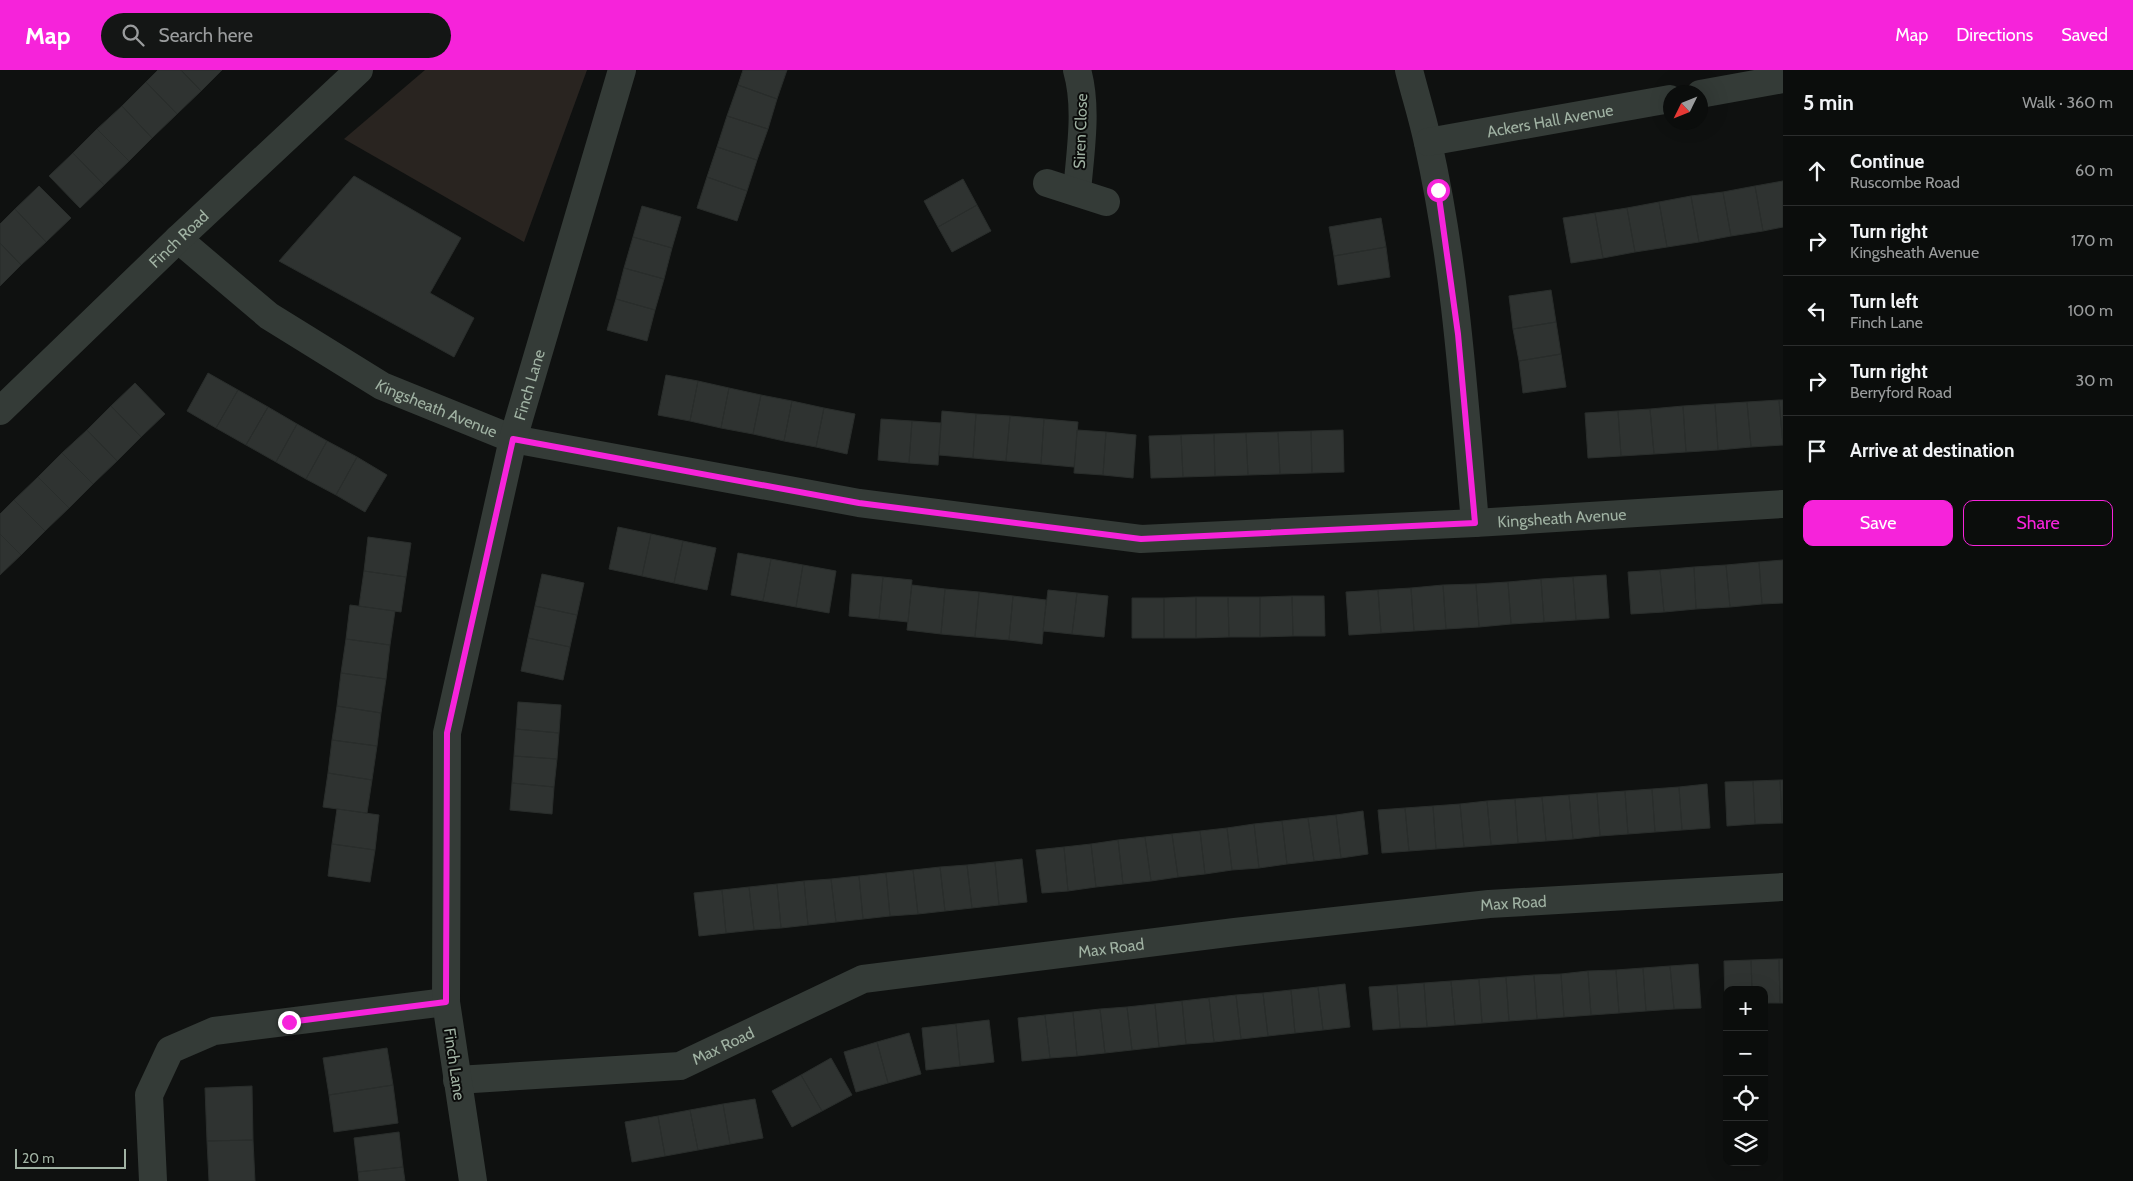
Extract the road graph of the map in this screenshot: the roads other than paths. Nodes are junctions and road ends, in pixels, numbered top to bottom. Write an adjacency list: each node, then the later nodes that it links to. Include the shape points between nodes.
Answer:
1 (359, 70): 12 (street, Finch Road)
2 (622, 70): 14 (street, Finch Lane)
3 (1077, 70): 10 (street, Siren Close, via 1081,86 1081,139)
4 (1409, 70): 8 (street)
5 (1783, 80): 6 (street)
6 (1708, 93)
7 (1663, 100): 8 (street, Ackers Hall Avenue)
8 (1428, 142): 16 (street, via 1458,334)
9 (1047, 183): 10 (street)
10 (1077, 192): 11 (street)
11 (1106, 202)
12 (178, 239): 13 (street, Finch Road); 14 (street, Kingsheath Avenue, via 269,316 382,386)
13 (0, 411)
14 (513, 439): 16 (street, Kingsheath Avenue, via 859,503 1141,539); 18 (street, Finch Lane, via 447,733)
15 (1783, 504): 16 (street, Kingsheath Avenue)
16 (1475, 523)
17 (1783, 887): 19 (street, Max Road, via 1489,904 863,979 680,1066)
18 (446, 1002): 19 (street, Finch Lane); 20 (street, via 214,1031 170,1050 149,1095)
19 (457, 1080): 21 (street, Finch Lane)
20 (153, 1181)
21 (473, 1181)

